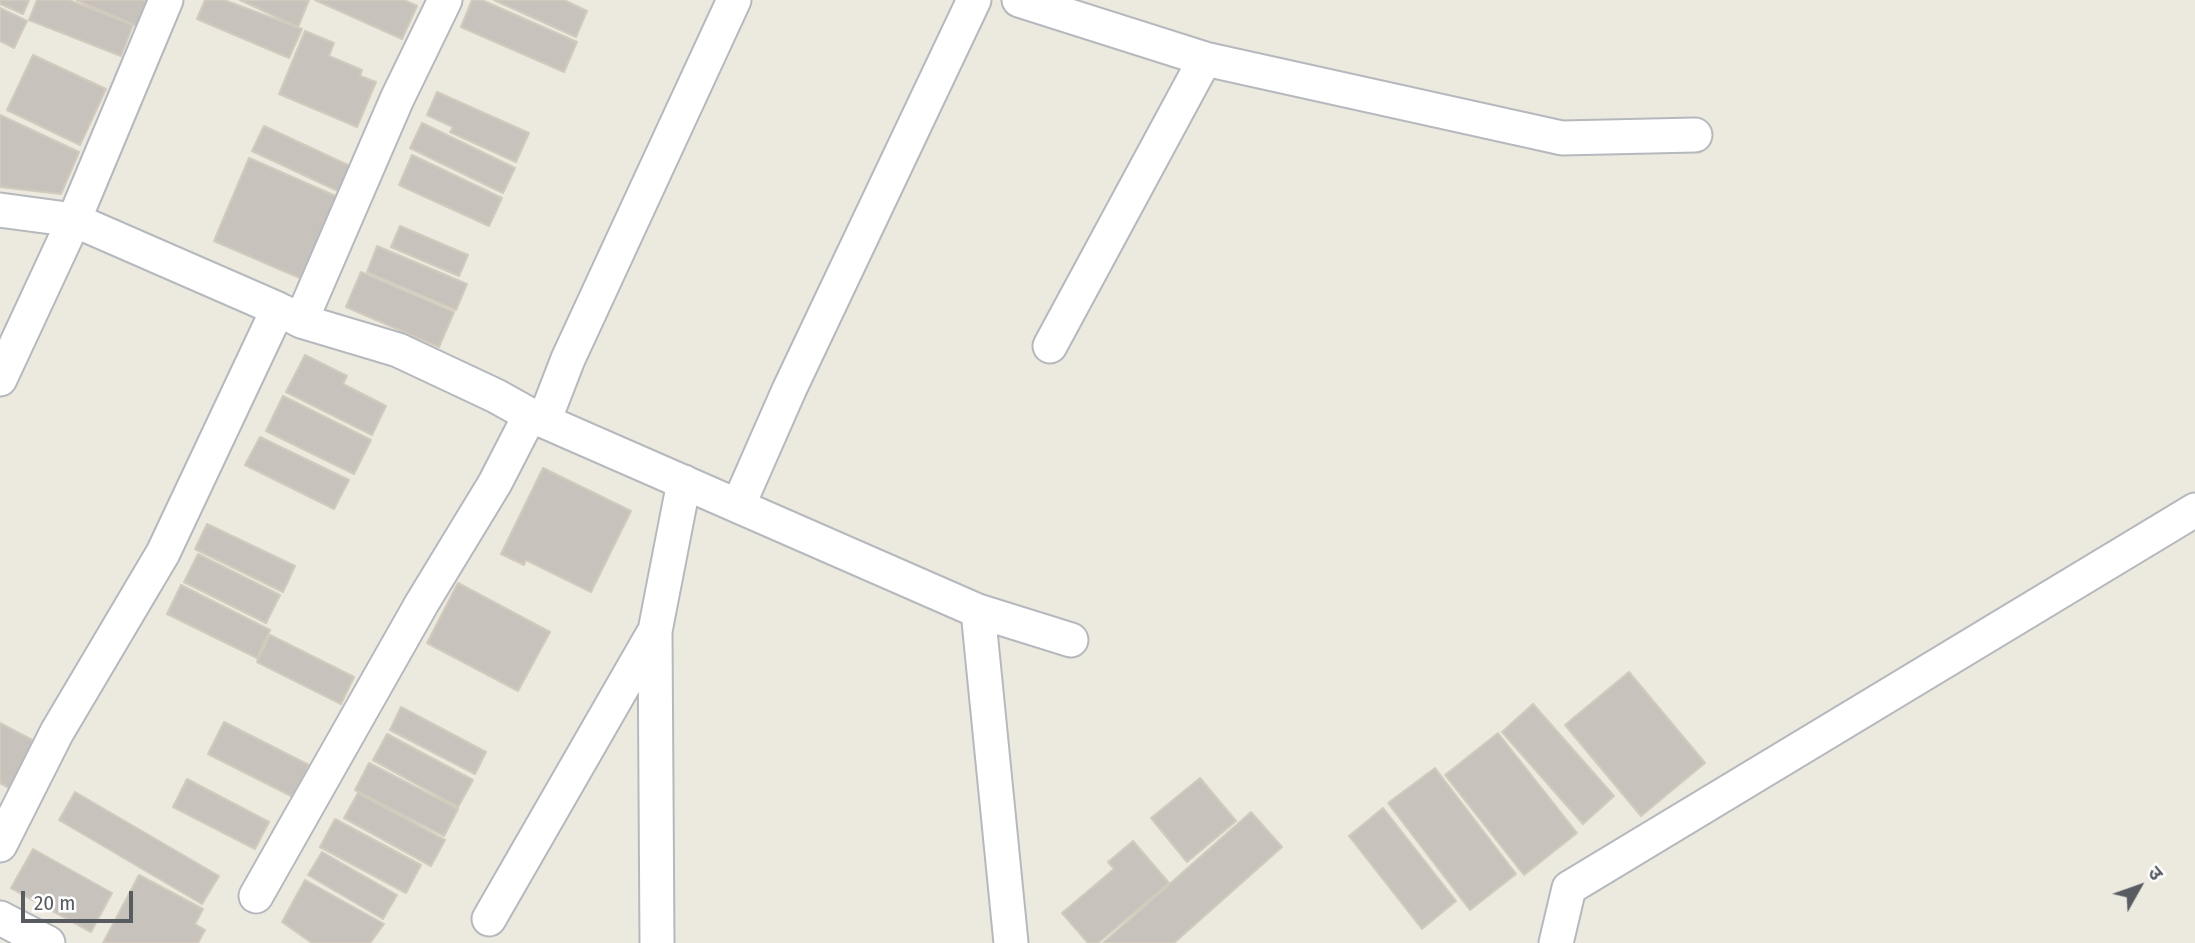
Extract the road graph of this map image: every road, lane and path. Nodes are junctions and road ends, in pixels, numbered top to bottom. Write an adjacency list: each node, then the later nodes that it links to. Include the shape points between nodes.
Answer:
1 (166, 0): 9 (street)
2 (445, 0): 10 (street)
3 (734, 0): 13 (street)
4 (974, 0): 15 (street)
5 (1019, 0): 6 (street)
6 (1205, 59): 7 (street, via 1562,138); 11 (street)
7 (1695, 135)
8 (0, 211): 9 (street)
9 (74, 220): 10 (street); 12 (street)
10 (290, 315): 13 (street, via 398,350); 20 (street, via 163,553 57,732)
11 (1050, 346)
12 (0, 379)
13 (537, 418): 14 (street); 21 (street, via 422,603)
14 (684, 482): 15 (street); 18 (street)
15 (738, 506): 17 (street)
16 (2195, 510): 27 (street, via 1570,888)
17 (978, 611): 19 (street); 26 (street)
18 (655, 631): 23 (street); 25 (street)
19 (1071, 640)
20 (0, 845)
21 (256, 896)
22 (0, 918): 24 (street)
23 (489, 919)
24 (48, 943)
25 (657, 943)
26 (1011, 943)
27 (1556, 943)

